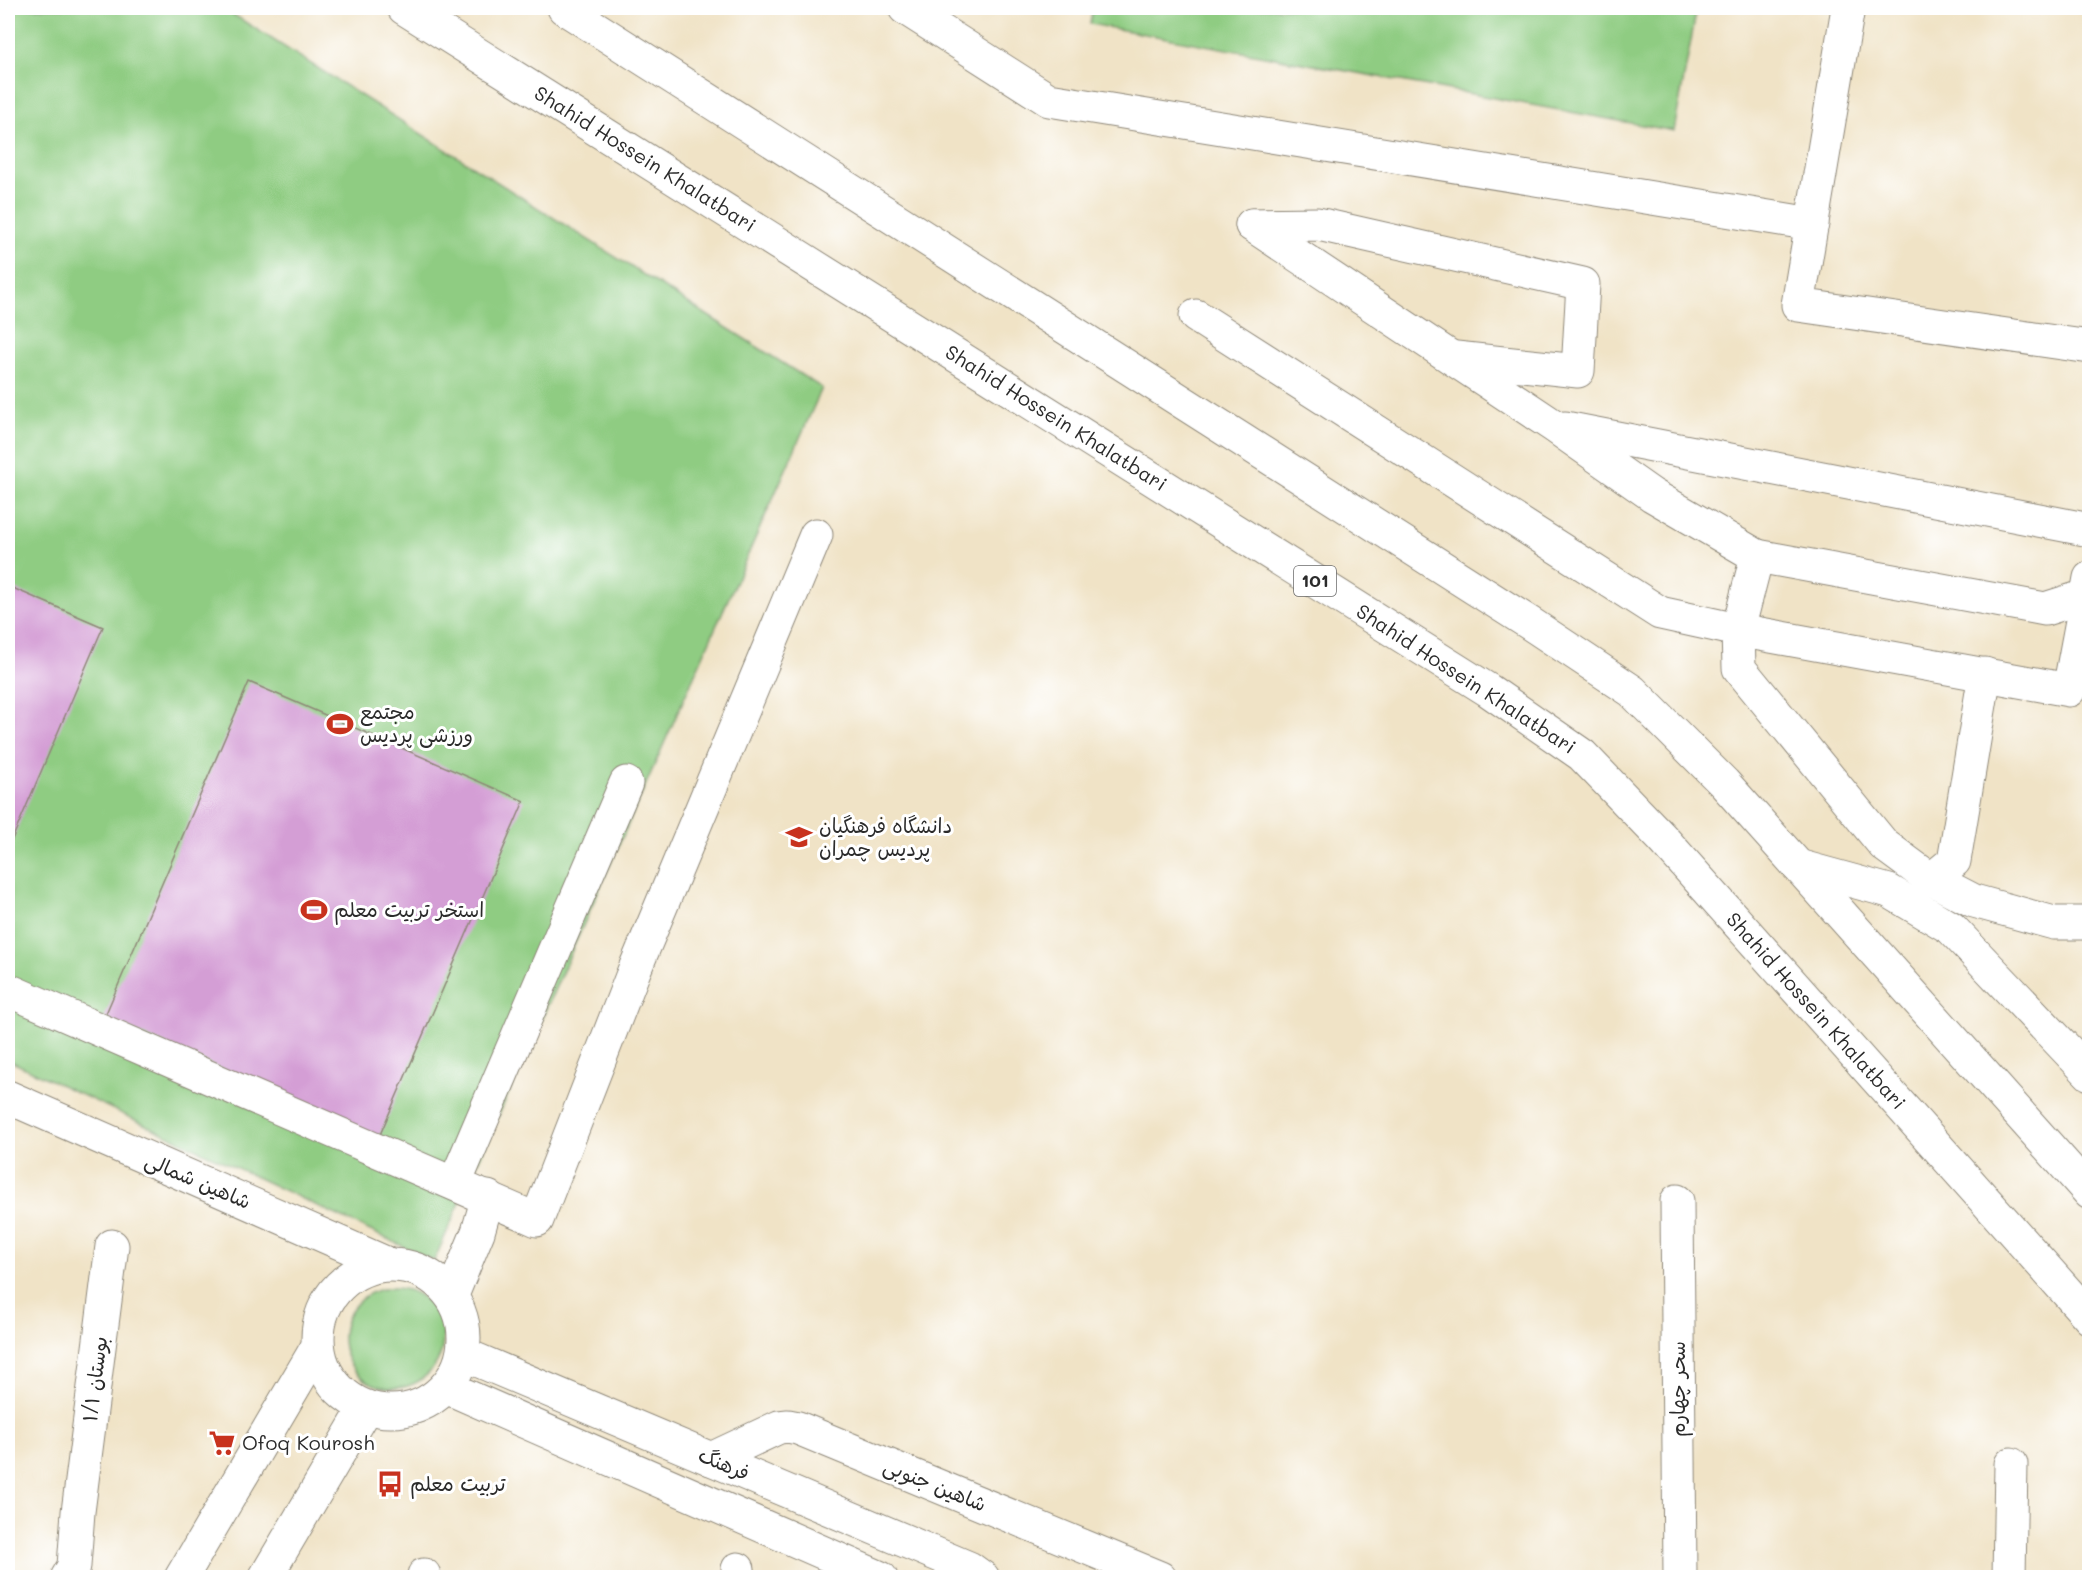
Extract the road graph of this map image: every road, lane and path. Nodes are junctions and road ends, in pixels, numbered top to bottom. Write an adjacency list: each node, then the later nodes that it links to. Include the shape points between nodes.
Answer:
1 (404, 8): 30 (main road, Shahid Hossein Khalatbari / 101, via 1488,690 1582,755 1662,838)
2 (564, 8): 17 (main road, via 1632,691 1724,783)
3 (905, 8): 5 (main road, via 1049,100)
4 (1848, 8): 5 (main road)
5 (1812, 224): 7 (main road, via 1798,305)
6 (1196, 316): 14 (main road, via 1660,613)
7 (2090, 347)
8 (1451, 358): 8 (main road, via 1351,292 1252,225 1318,224 1583,284 1578,371); 9 (main road)
9 (1554, 426): 10 (main road); 12 (main road, via 1652,495)
10 (2090, 530)
11 (816, 535): 25 (main road, via 634,970 537,1220)
12 (1756, 556): 13 (main road, via 2045,609); 14 (main road)
13 (2088, 587): 15 (main road, via 2070,690)
14 (1738, 630): 15 (main road); 18 (main road, via 1739,668 1884,845)
15 (1985, 674): 18 (main road, via 1954,861)
16 (626, 783): 23 (main road)
17 (1798, 866): 21 (main road, via 1890,891 1951,928); 24 (main road)
18 (1932, 879): 19 (main road, via 1974,901 2054,923)
19 (2090, 923)
20 (8, 990): 23 (main road)
21 (2090, 1074)
22 (8, 1097): 28 (main road, شاهین شمالی)
23 (454, 1183): 25 (main road)
24 (2090, 1193)
25 (488, 1197): 29 (main road)
26 (1677, 1201): 43 (main road, سحر چهارم)
27 (111, 1246): 37 (main road, بوستان ۱/۱, via 74,1566)
28 (388, 1264): 29 (main road, via 412,1267 435,1278); 31 (main road, via 365,1269 344,1281 328,1299 319,1322)
29 (452, 1295): 32 (main road, via 465,1334)
30 (2090, 1318)
31 (318, 1346): 34 (main road, via 333,1384); 38 (main road)
32 (463, 1354): 33 (main road); 35 (main road, فرهنگ)
33 (446, 1387): 34 (main road, via 430,1401 409,1410 388,1412); 40 (main road, فرهنگ)
34 (366, 1407): 39 (main road)
35 (711, 1459): 41 (main road, فرهنگ, via 969,1568); 42 (main road, شاهین جنوبی, via 779,1427 798,1428)
36 (2011, 1464): 44 (main road)
37 (67, 1578)
38 (181, 1578)
39 (265, 1578)
40 (881, 1578)
41 (983, 1578)
42 (1160, 1578)
43 (1680, 1578)
44 (2009, 1578)

